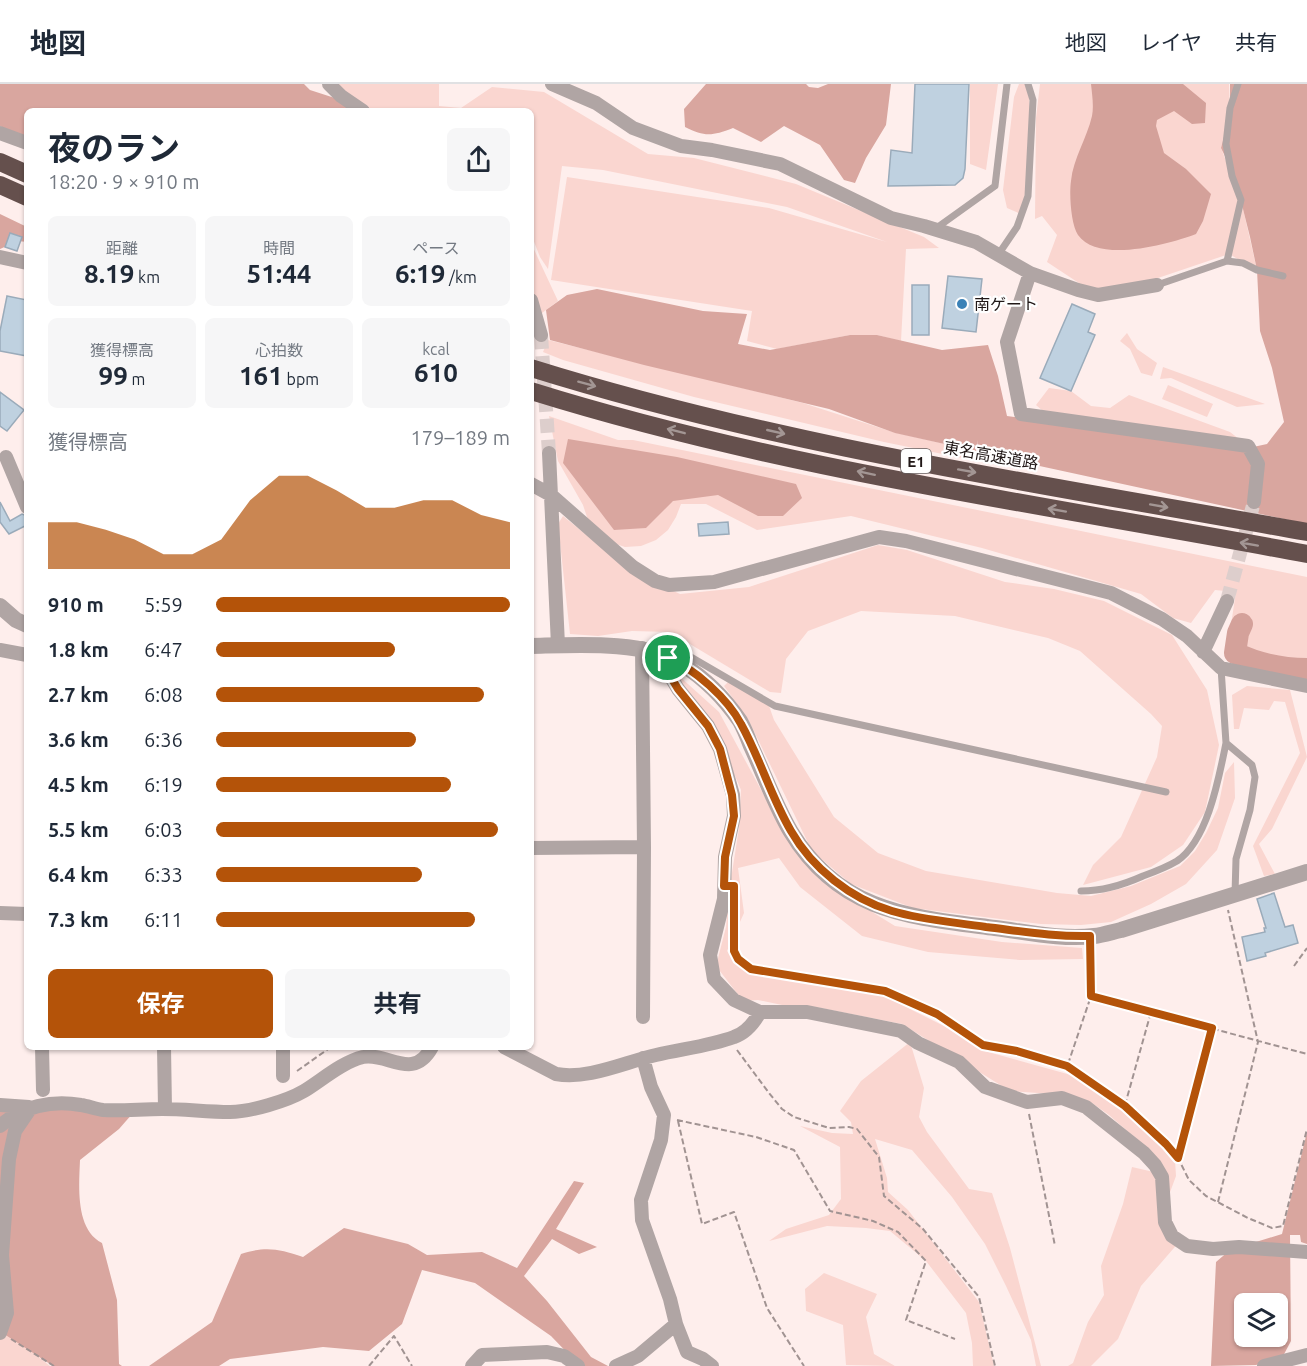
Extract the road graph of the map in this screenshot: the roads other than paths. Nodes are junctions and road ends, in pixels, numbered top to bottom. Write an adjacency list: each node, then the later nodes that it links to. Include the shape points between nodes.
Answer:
1 (328, 84): 6 (street)
2 (552, 84): 13 (street, via 596,103 633,128 681,146 780,164 891,218)
3 (1007, 84): 13 (lane, via 994,186)
4 (1028, 84): 14 (lane, via 1033,100 1028,196 1017,227)
5 (1238, 84): 16 (lane, via 1230,108 1226,144 1241,200)
6 (358, 108)
7 (0, 133): 8 (street)
8 (24, 142)
9 (0, 162): 10 (highway)
10 (24, 173)
11 (0, 185): 12 (highway)
12 (24, 196)
13 (934, 229): 14 (street, via 976,242)
14 (998, 255): 18 (street)
15 (0, 257): 17 (street)
16 (1227, 261): 19 (lane); 20 (lane)
17 (24, 262)
18 (1030, 273): 20 (street, via 1098,295); 30 (street, via 1007,342 1021,414 1248,446 1258,464)
19 (1283, 276)
20 (1157, 285)
21 (534, 310): 22 (street, via 541,335)
22 (534, 333)
23 (534, 369): 31 (highway, 東名高速道路 / E1, one-way to 31, via 794,436)
24 (534, 391): 32 (highway, E1, one-way to 24, via 789,458)
25 (549, 453): 28 (street)
26 (2, 457): 29 (street)
27 (534, 486): 28 (street)
28 (550, 495): 36 (street); 40 (street, via 633,567 669,585 714,582 879,537 1111,592 1162,619)
29 (24, 501)
30 (1254, 502)
31 (1307, 532)
32 (1307, 554)
33 (1227, 601): 40 (street)
34 (0, 606): 35 (street)
35 (24, 624)
36 (558, 645): 37 (street); 38 (street)
37 (534, 646)
38 (642, 648): 42 (street); 47 (street)
39 (0, 650): 41 (street)
40 (1203, 652): 43 (street)
41 (24, 654)
42 (668, 658): 46 (lane, via 684,653 775,706); 51 (street, via 703,679 740,722 795,838 816,864 852,893 890,911 1048,935 1090,936); 54 (street, via 669,674 708,726 720,749 732,795 734,816 725,857 724,899 710,955 714,979 734,1000)
43 (1221, 668): 44 (street); 45 (lane)
44 (1307, 686)
45 (1226, 743): 50 (lane, via 1210,809 1195,841 1178,860 1121,886); 51 (lane, via 1252,765 1255,777)
46 (1166, 792)
47 (644, 847): 48 (street); 55 (street)
48 (534, 848)
49 (1307, 873): 51 (street)
50 (1081, 891)
51 (1230, 897)
52 (0, 913): 53 (street)
53 (24, 914)
54 (760, 1012): 61 (street, via 749,1028 735,1037); 68 (street, via 807,1012 901,1031 959,1062 985,1087 1027,1102 1062,1098 1086,1107 1155,1165 1162,1177 1165,1222 1172,1236 1187,1246)
55 (643, 1017)
56 (42, 1050): 63 (street)
57 (164, 1050): 66 (street)
58 (283, 1050): 62 (street)
59 (430, 1050): 66 (street, via 417,1062 403,1065 363,1057 301,1093 233,1112)
60 (510, 1050): 61 (street, via 563,1075 597,1071)
61 (643, 1058): 69 (street, via 664,1115 661,1140 641,1200 642,1220)
62 (283, 1076)
63 (43, 1090)
64 (0, 1105): 65 (street)
65 (31, 1107): 66 (street, via 78,1104 101,1110); 67 (street); 70 (street, via 15,1131 9,1159 2,1255 7,1312)
66 (165, 1109)
67 (0, 1126)
68 (1307, 1252)
69 (676, 1324): 74 (street, via 638,1356); 75 (street, via 687,1352)
70 (0, 1333)
71 (1307, 1355): 76 (street)
72 (472, 1366): 73 (street, via 482,1355 547,1352 564,1356)
73 (578, 1366)
74 (616, 1366)
75 (712, 1366)
76 (1264, 1366)

